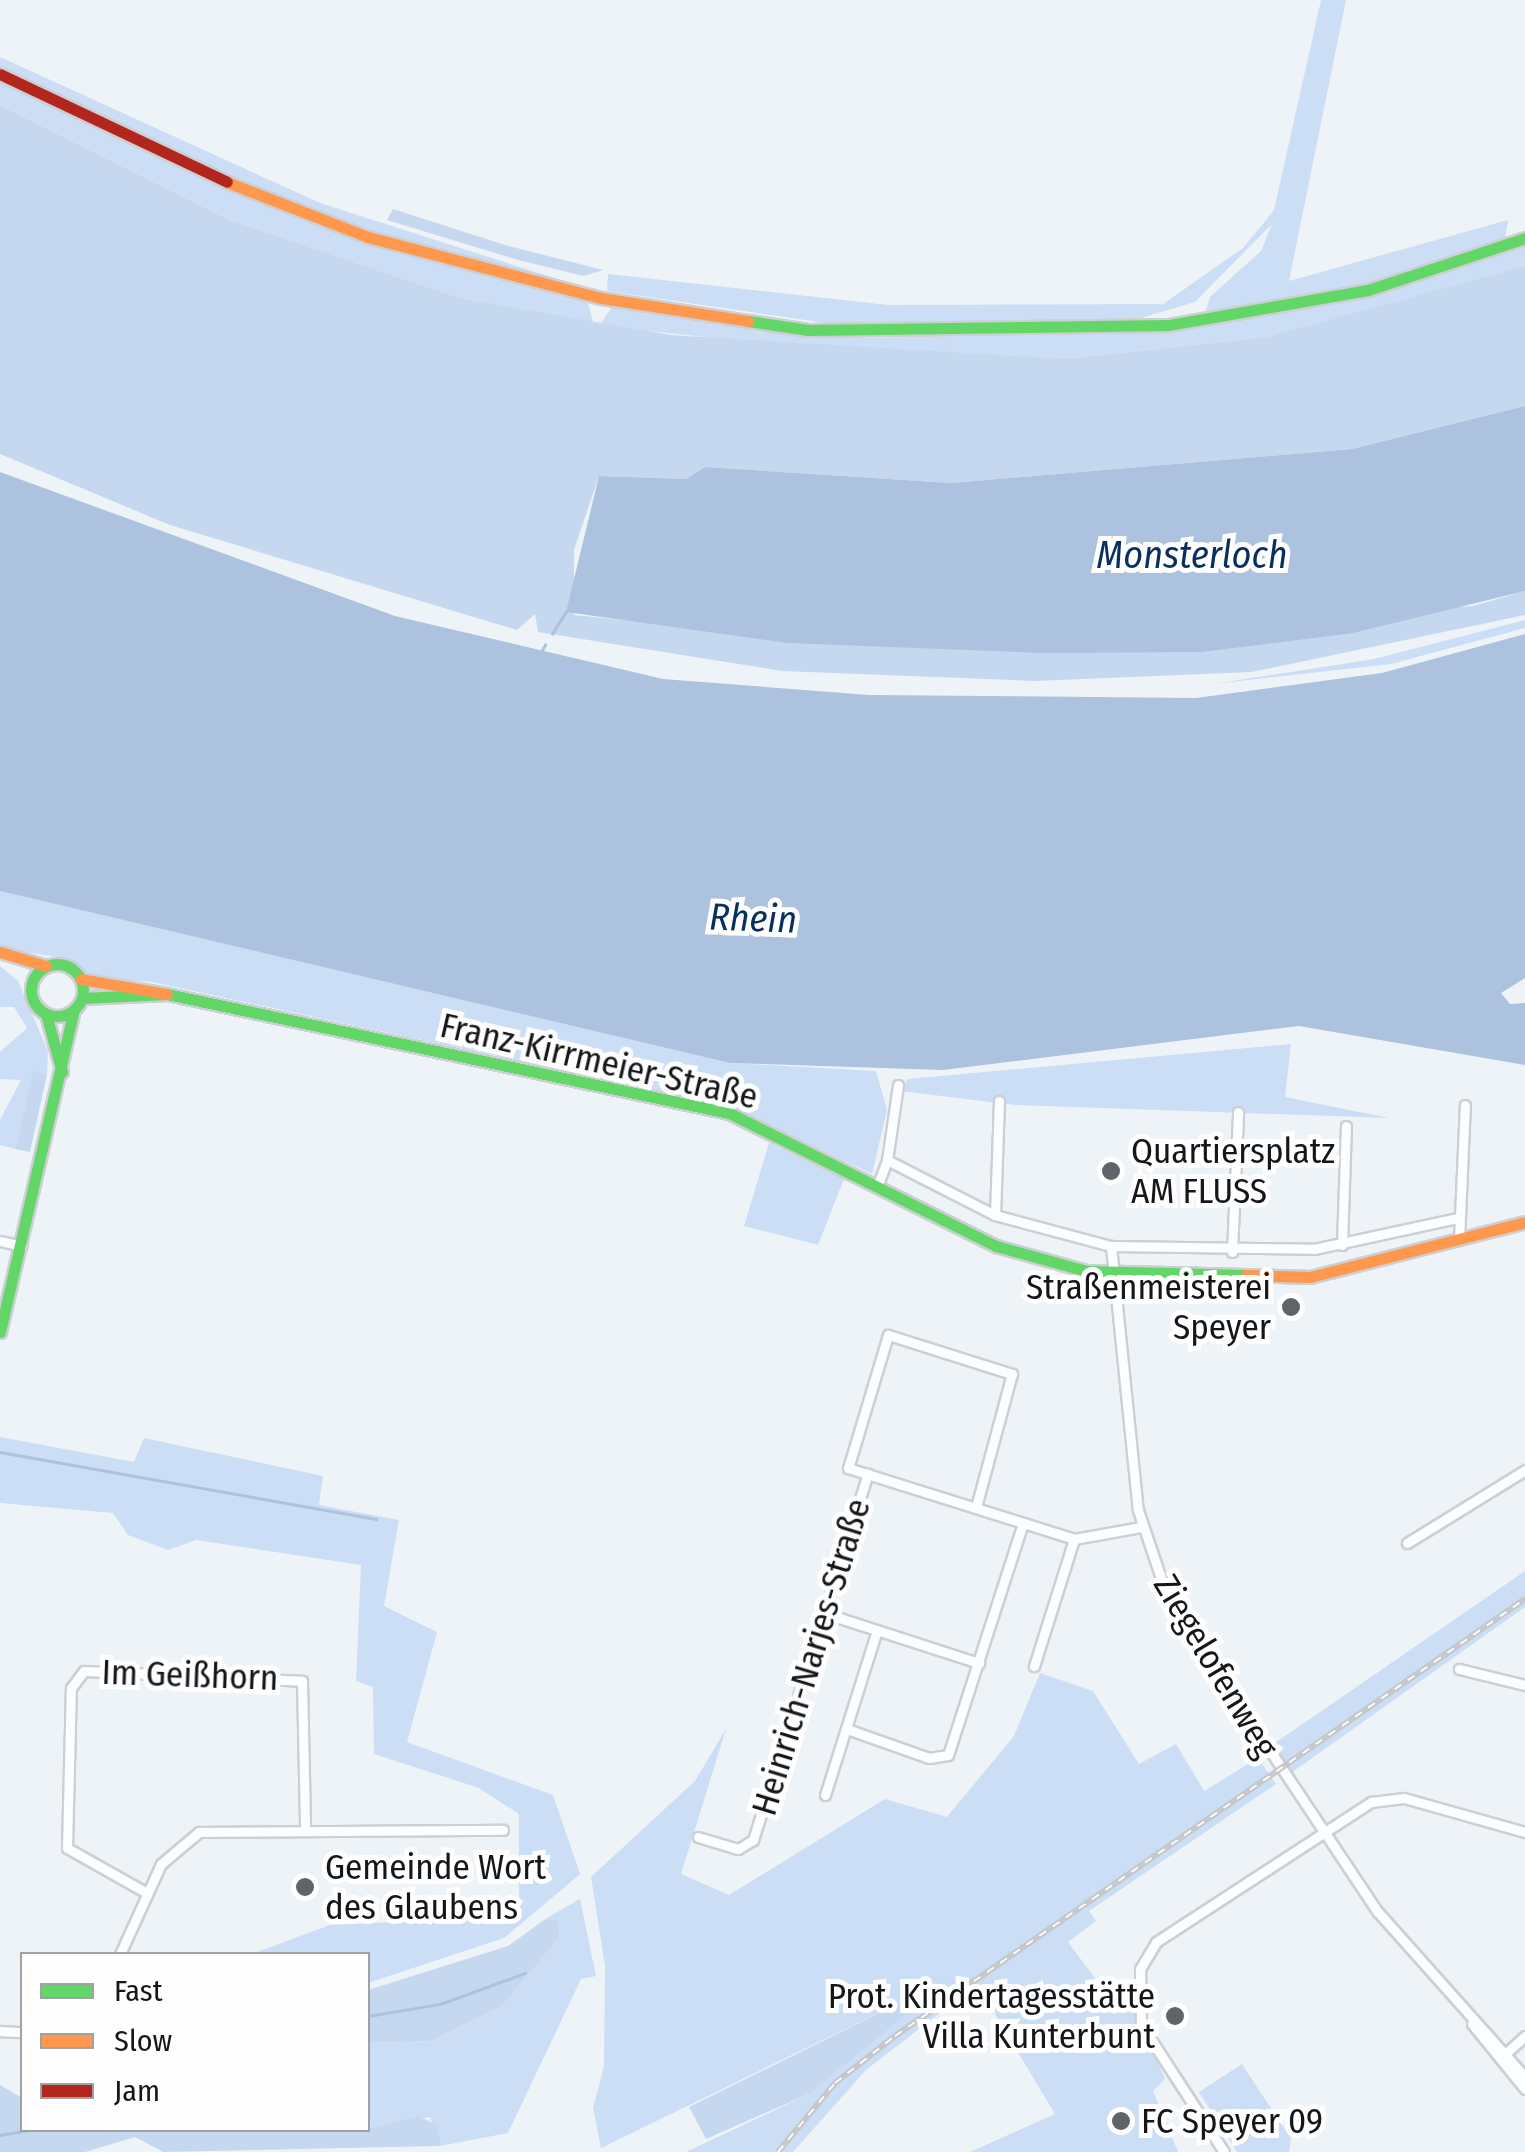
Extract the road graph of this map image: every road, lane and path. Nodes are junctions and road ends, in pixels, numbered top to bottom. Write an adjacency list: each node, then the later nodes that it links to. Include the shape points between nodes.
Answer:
1 (0, 74): 2 (street, via 178,163 368,237 601,298 808,330 1169,325 1342,296)
2 (1525, 238)
3 (0, 953): 4 (street, Franz-Kirrmeier-Straße); 6 (street, Franz-Kirrmeier-Straße)
4 (46, 966): 5 (street, Franz-Kirrmeier-Straße, via 64,964); 6 (street)
5 (81, 979): 7 (street, Franz-Kirrmeier-Straße); 8 (street)
6 (32, 980): 10 (street, Franz-Kirrmeier-Straße, via 32,998)
7 (167, 994): 8 (street, Franz-Kirrmeier-Straße); 18 (street, Franz-Kirrmeier-Straße, via 729,1113)
8 (82, 998): 9 (street)
9 (73, 1012): 10 (street); 11 (street)
10 (46, 1014): 11 (street, Franz-Kirrmeier-Straße)
11 (62, 1072): 25 (street)
12 (898, 1085): 17 (street)
13 (999, 1101): 19 (street)
14 (1465, 1106): 20 (street)
15 (1238, 1112): 27 (street)
16 (1346, 1126): 24 (street)
17 (887, 1160): 18 (street); 19 (street)
18 (878, 1184): 28 (street, Franz-Kirrmeier-Straße, via 996,1246)
19 (995, 1215): 26 (street)
20 (1457, 1218): 22 (street); 24 (street)
21 (1525, 1222): 22 (street, Franz-Kirrmeier-Straße)
22 (1459, 1240): 28 (street, Franz-Kirrmeier-Straße, via 1310,1277)
23 (0, 1241): 25 (street)
24 (1342, 1245): 27 (street)
25 (21, 1246): 29 (street)
26 (1111, 1246): 27 (street); 28 (street, Ziegelofenweg)
27 (1232, 1252)
28 (1111, 1274): 34 (street, Ziegelofenweg)
29 (0, 1332)
30 (1525, 1470): 36 (street)
31 (868, 1474): 32 (street); 32 (street, via 848,1468 893,1332 1012,1374); 37 (street, Heinrich-Narjes-Straße)
32 (976, 1507): 33 (street)
33 (1023, 1523): 35 (street); 39 (street)
34 (1141, 1527): 35 (street); 47 (street, Ziegelofenweg, via 1184,1626)
35 (1074, 1539): 40 (street)
36 (1407, 1543)
37 (824, 1614): 38 (street); 49 (street, Heinrich-Narjes-Straße, via 753,1840 738,1849)
38 (877, 1630): 39 (street); 43 (street)
39 (979, 1662): 43 (street, via 942,1760)
40 (1034, 1666)
41 (1459, 1669): 42 (street)
42 (1525, 1685)
43 (847, 1729): 44 (street)
44 (825, 1795)
45 (305, 1829): 46 (street); 50 (street, via 199,1832 171,1850); 50 (street, Im Geißhorn, via 302,1681 84,1671 71,1688 67,1848)
46 (503, 1830)
47 (1322, 1832): 48 (street, via 1388,1798); 52 (street, Ziegelofenweg); 57 (street, via 1172,1929 1140,1969 1146,2034)
48 (1525, 1832)
49 (698, 1838)
50 (146, 1893): 51 (street)
51 (121, 1952)
52 (1471, 2021): 54 (street); 56 (street)
53 (1525, 2036): 54 (street)
54 (1505, 2054): 55 (street)
55 (1525, 2077)
56 (1525, 2088)
57 (1224, 2152)

